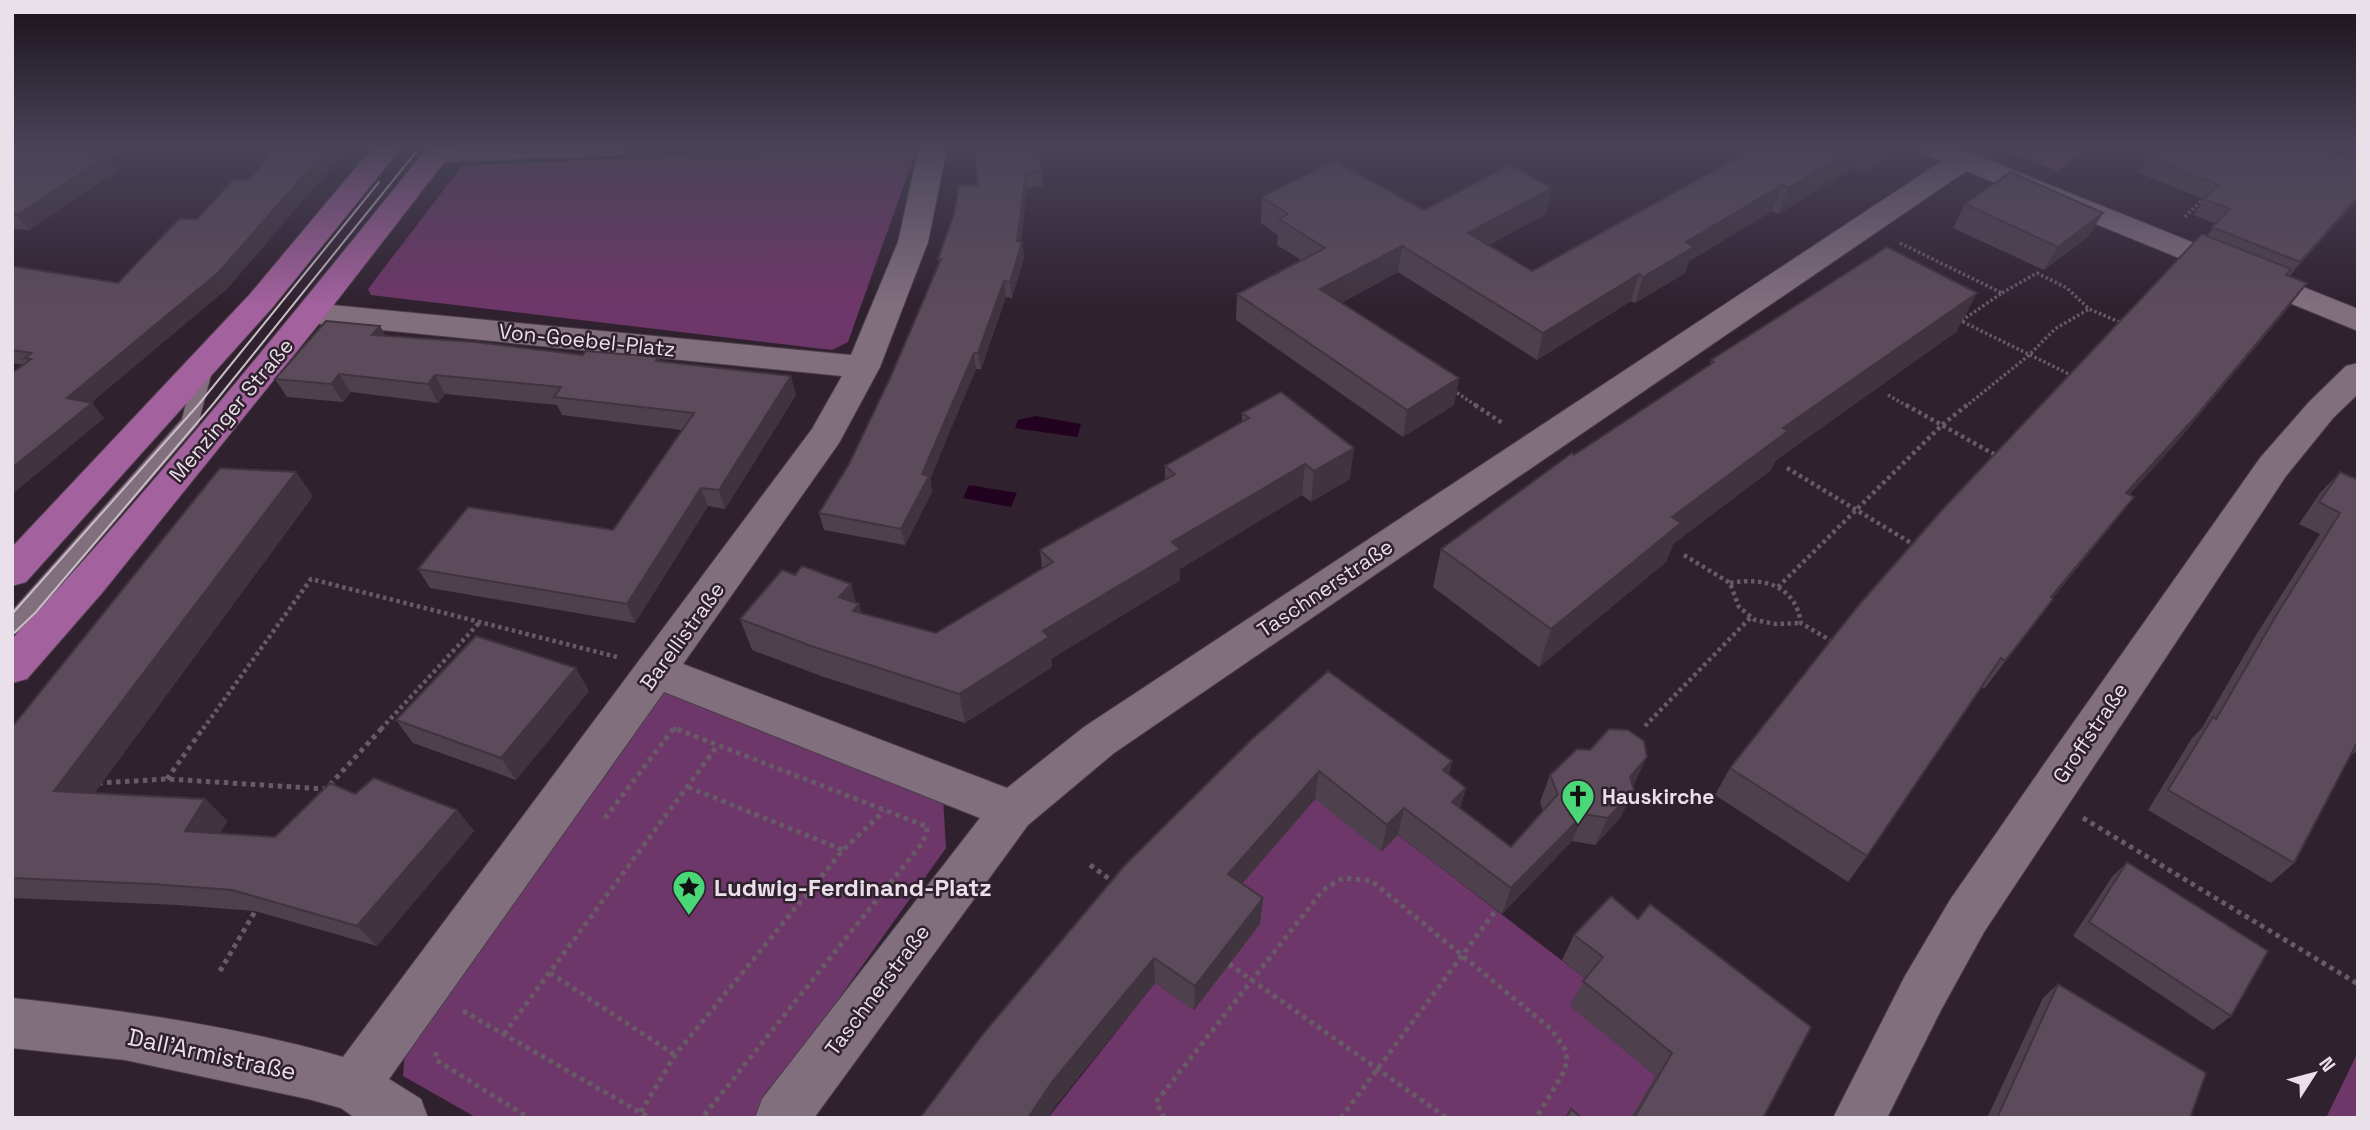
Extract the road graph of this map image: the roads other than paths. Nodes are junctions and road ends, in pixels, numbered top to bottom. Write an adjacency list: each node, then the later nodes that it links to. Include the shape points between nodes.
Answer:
1 (345, 200): 8 (main road)
2 (400, 200): 6 (main road, Menzinger Straße)
3 (922, 200): 9 (street, Barellistraße, via 913,242)
4 (1894, 200): 17 (street, Taschnerstraße, via 1864,226 1099,740)
5 (2061, 200): 7 (street)
6 (311, 313): 9 (street, Von-Goebel-Platz); 11 (main road, Menzinger Straße)
7 (2358, 321)
8 (205, 363): 12 (main road); 13 (lane, via 191,420)
9 (863, 367): 16 (street, Barellistraße, via 827,435)
10 (2358, 374): 22 (street, Groffstraße, via 2320,410 2273,467 1967,916)
11 (110, 557): 13 (lane); 15 (main road, Menzinger Straße)
12 (12, 572)
13 (42, 594): 14 (lane)
14 (12, 626)
15 (12, 667)
16 (657, 670): 17 (street); 19 (street, Barellistraße)
17 (1012, 811): 21 (street, Taschnerstraße)
18 (12, 1023): 19 (street, Dall'Armistraße, via 125,1035)
19 (353, 1086): 20 (street, Dall'Armistraße)
20 (402, 1118)
21 (781, 1118)
22 (1859, 1118)

